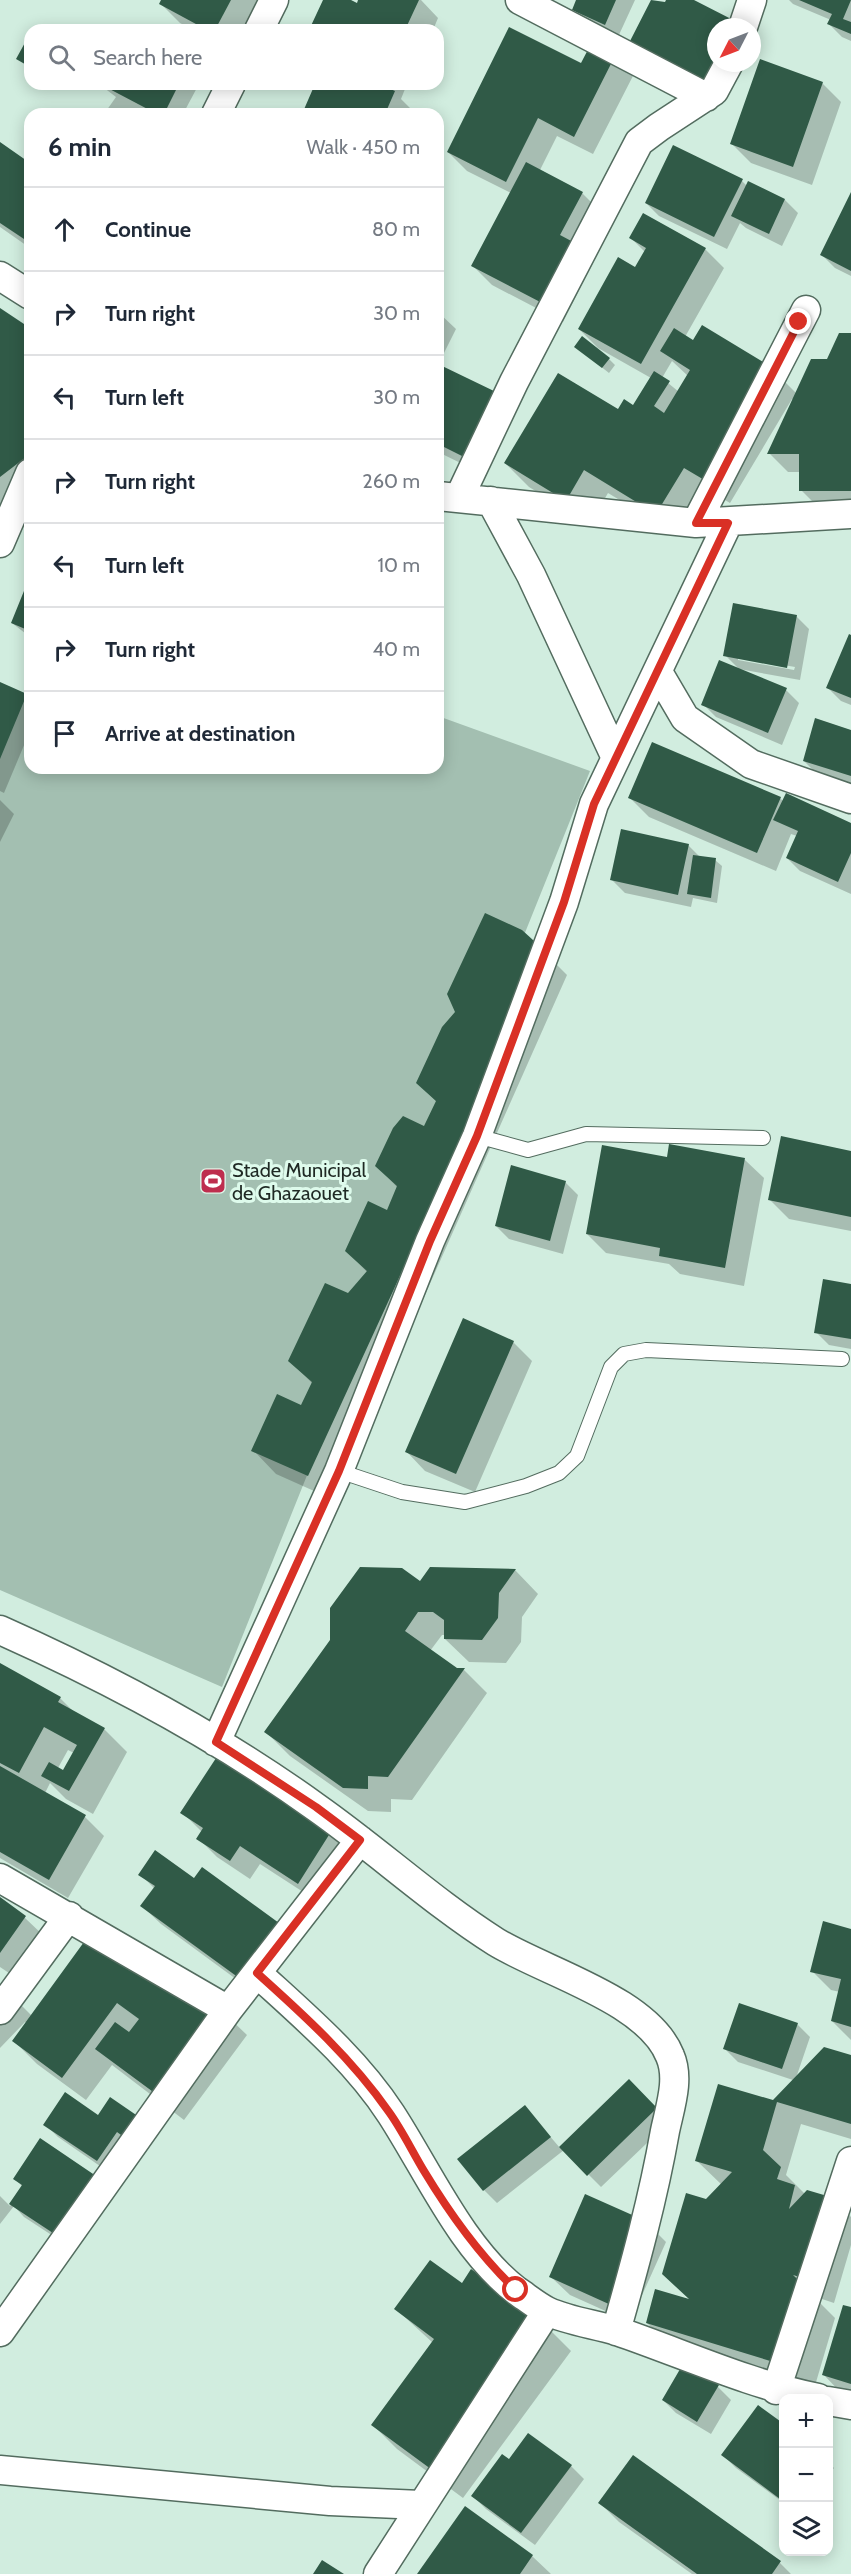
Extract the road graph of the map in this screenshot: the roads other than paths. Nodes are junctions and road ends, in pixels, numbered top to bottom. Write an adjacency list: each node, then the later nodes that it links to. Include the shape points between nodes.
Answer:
1 (274, 0): 5 (street)
2 (520, 0): 8 (street)
3 (753, 0): 4 (street)
4 (746, 18)
5 (262, 24)
6 (724, 72): 8 (street)
7 (228, 90): 9 (street)
8 (706, 97): 16 (street, via 639,142 514,382)
9 (219, 108)
10 (0, 276): 11 (street)
11 (24, 290)
12 (806, 310): 19 (street)
13 (24, 475): 15 (street)
14 (24, 486): 21 (street)
15 (0, 489)
16 (449, 497): 17 (street)
17 (491, 501): 19 (street); 23 (street, via 531,575)
18 (851, 514): 20 (street)
19 (696, 523): 20 (street)
20 (728, 523): 22 (street)
21 (0, 543)
22 (658, 672): 23 (street); 24 (street, via 685,718 751,764)
23 (616, 758): 25 (street, via 594,804 564,902)
24 (851, 799)
25 (477, 1136): 26 (lane, via 528,1150 586,1134); 28 (street, via 430,1241)
26 (763, 1138)
27 (842, 1359): 28 (lane, via 646,1350 624,1354 611,1367 577,1456 565,1468 526,1486 465,1502 402,1492)
28 (339, 1471): 30 (street)
29 (0, 1630): 30 (street, via 79,1665)
30 (216, 1742): 31 (street)
31 (360, 1840): 34 (street); 39 (street, via 444,1907 498,1943 640,2016 670,2056 675,2080 653,2197)
32 (0, 1878): 33 (street)
33 (69, 1916): 35 (street); 36 (street)
34 (257, 1973): 36 (street); 38 (street, via 353,2065 390,2113 457,2222 491,2266 516,2290)
35 (0, 2010)
36 (228, 2010): 40 (street)
37 (851, 2161): 41 (street)
38 (547, 2311): 39 (street); 46 (street)
39 (616, 2331): 41 (street)
40 (0, 2332)
41 (776, 2390): 42 (street)
42 (797, 2394)
43 (833, 2402): 44 (street)
44 (851, 2405)
45 (0, 2470): 46 (street, via 206,2491)
46 (421, 2505): 47 (street)
47 (378, 2574)

